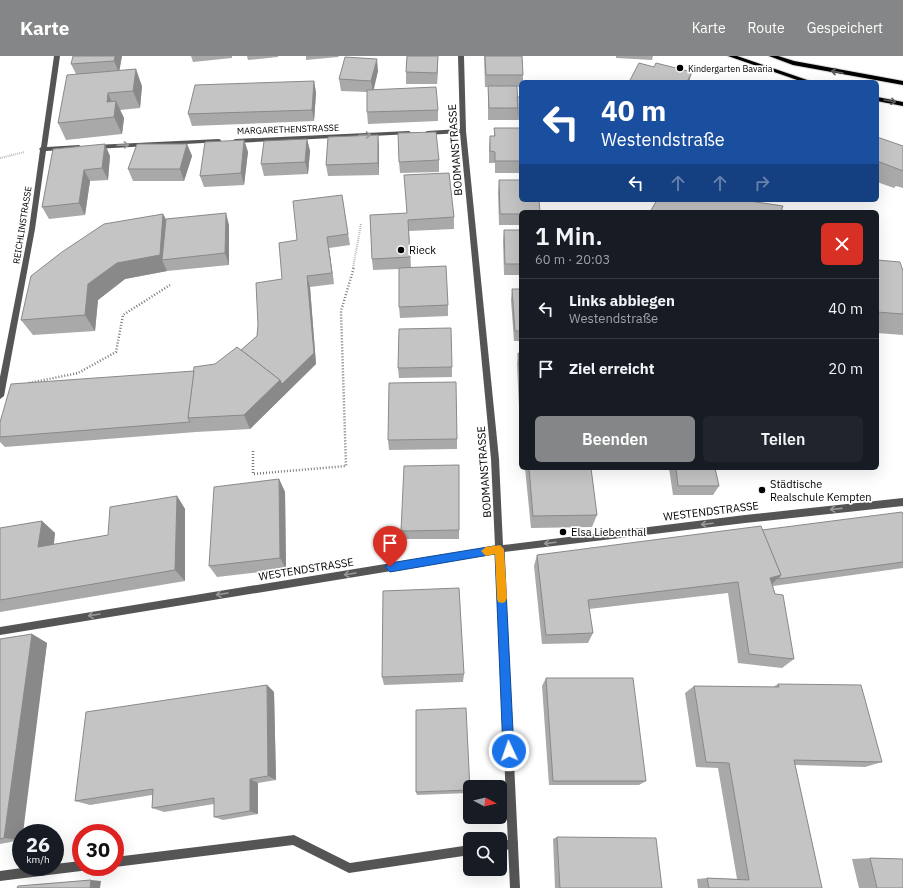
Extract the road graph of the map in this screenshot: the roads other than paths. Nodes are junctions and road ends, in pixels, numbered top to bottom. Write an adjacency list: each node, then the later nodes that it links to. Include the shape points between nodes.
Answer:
1 (58, 56): 12 (street, REICHLINSTRASSE)
2 (461, 56): 9 (street, BODMANSTRASSE)
3 (731, 56): 5 (main road)
4 (772, 56): 6 (main road, one-way to 4, via 793,63)
5 (804, 80)
6 (903, 83)
7 (879, 99): 8 (main road, one-way to 8)
8 (903, 104)
9 (463, 131): 11 (street); 15 (street, BODMANSTRASSE, via 495,459)
10 (416, 133): 12 (street, MARGARETHENSTRASSE, one-way to 10)
11 (424, 133)
12 (42, 149): 13 (street, REICHLINSTRASSE, via 32,230)
13 (1, 392)
14 (903, 502): 15 (street, WESTENDSTRASSE, one-way to 15)
15 (500, 549): 16 (street, WESTENDSTRASSE, one-way to 16); 17 (street, BODMANSTRASSE)
16 (0, 631)
17 (513, 844): 18 (street); 23 (street, BODMANSTRASSE)
18 (507, 845)
19 (463, 851): 20 (street, via 349,868 294,840)
20 (124, 861)
21 (72, 867): 22 (street)
22 (0, 876)
23 (515, 888)

